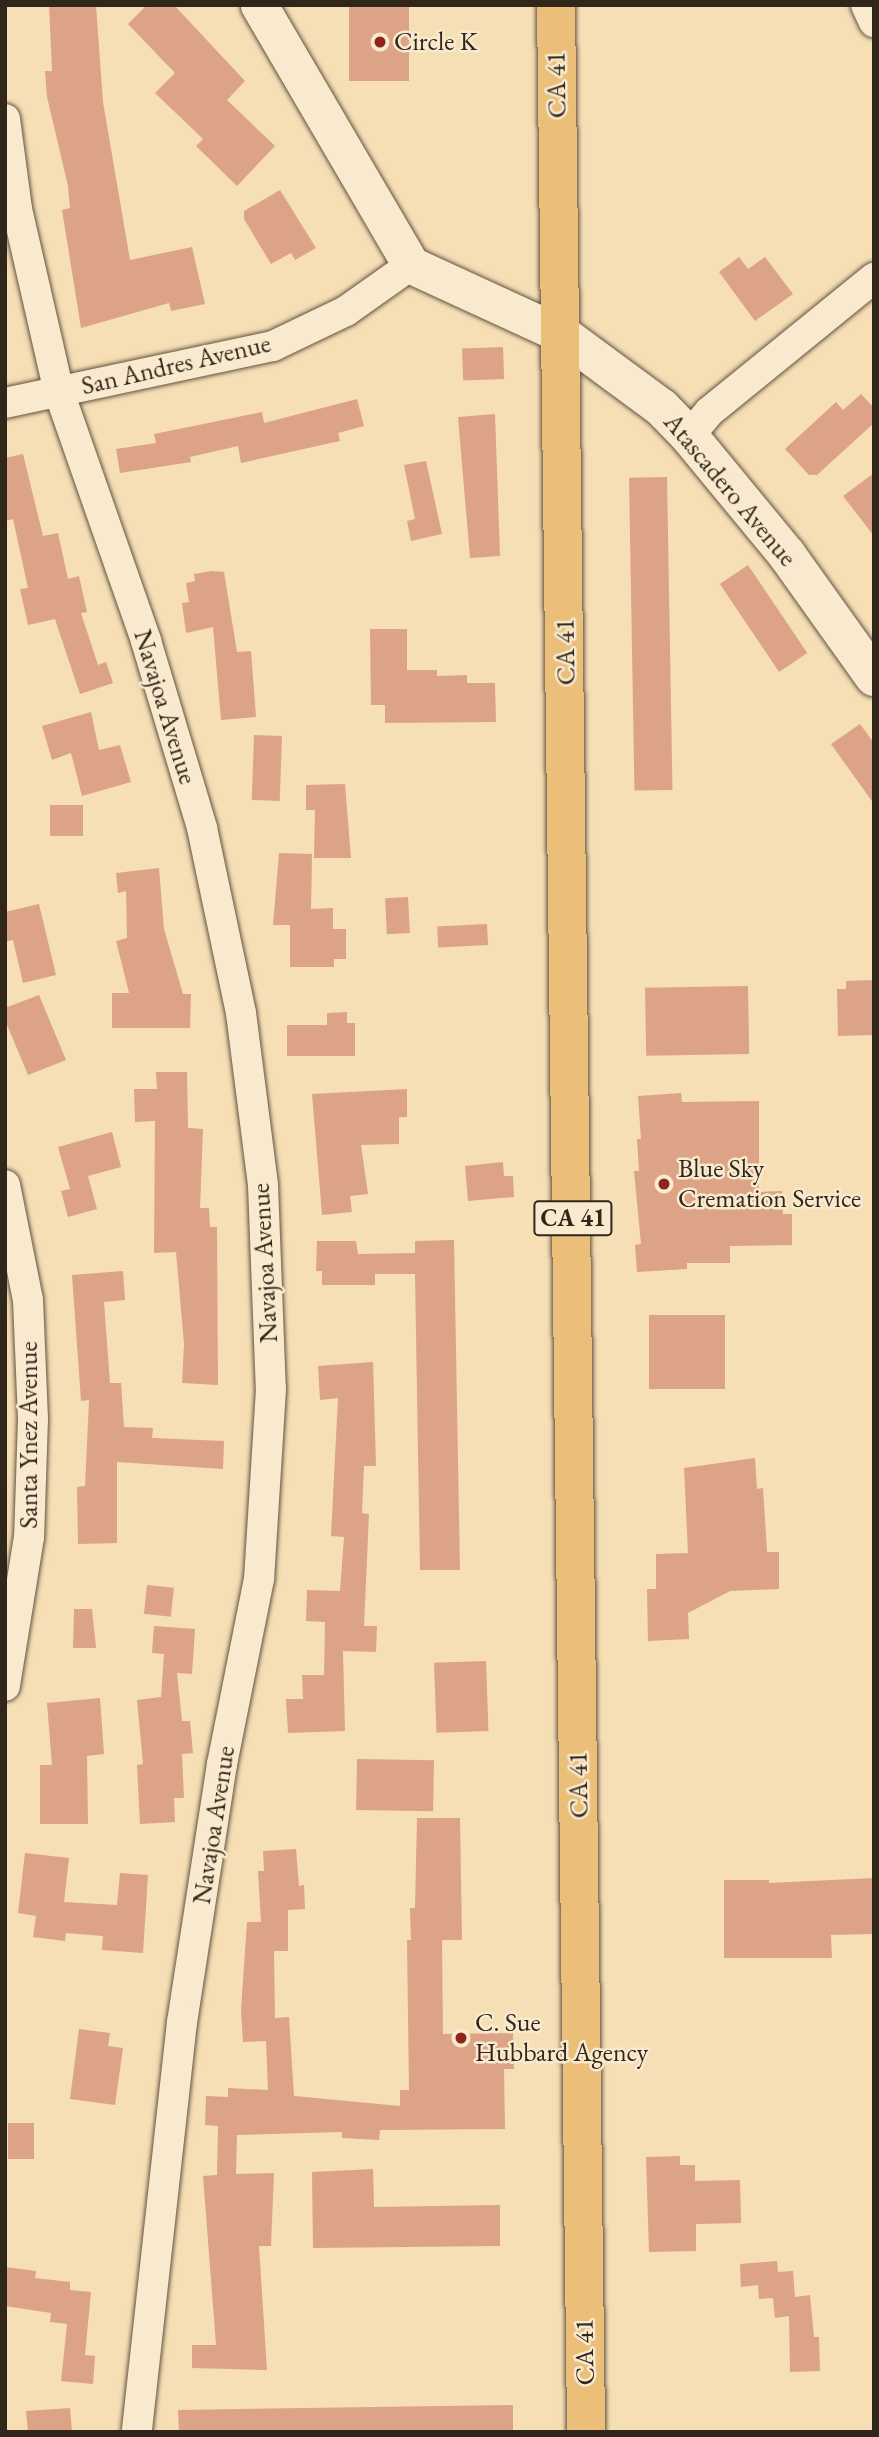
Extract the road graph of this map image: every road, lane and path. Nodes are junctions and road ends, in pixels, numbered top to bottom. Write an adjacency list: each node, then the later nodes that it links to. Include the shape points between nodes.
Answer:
1 (259, 5): 6 (street)
2 (556, 5): 8 (main road, CA 41 / CA 41)
3 (866, 5): 4 (street)
4 (874, 22)
5 (5, 119): 9 (street, Navajoa Avenue, via 17,209)
6 (411, 265): 8 (street, Atascadero Avenue); 9 (street, San Andres Avenue, via 346,311 273,346)
7 (874, 278): 11 (street, via 709,412)
8 (563, 335): 11 (main road, Atascadero Avenue, via 662,408); 16 (main road, CA 41 / CA 41)
9 (60, 392): 10 (street, San Andres Avenue); 15 (street, Navajoa Avenue, via 146,641 202,828 240,1013 263,1185 271,1389 260,1579 222,1764 182,2022)
10 (5, 402)
11 (689, 436): 12 (main road, Atascadero Avenue, via 787,555)
12 (874, 677)
13 (5, 1185): 14 (street, Santa Ynez Avenue, via 28,1300 33,1419 29,1537)
14 (5, 1686)
15 (137, 2432)
16 (586, 2432)

